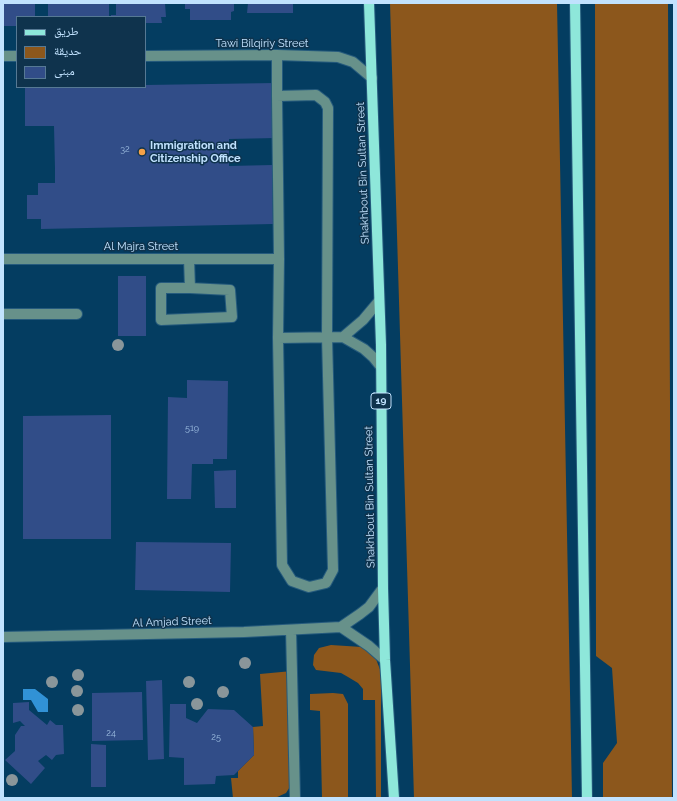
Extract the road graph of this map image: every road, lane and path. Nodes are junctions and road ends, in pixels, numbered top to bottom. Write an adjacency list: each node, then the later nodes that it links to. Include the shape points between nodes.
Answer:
1 (369, 3): 7 (main road, Shakhbout Bin Sultan Street / 19)
2 (575, 3): 27 (main road)
3 (277, 55): 6 (street, Tawi Bilqiriy Street); 7 (street, Tawi Bilqiriy Street, via 347,59); 8 (street)
4 (3, 56): 5 (street)
5 (16, 56)
6 (146, 56)
7 (372, 78): 13 (main road, Shakhbout Bin Sultan Street / 19)
8 (277, 96): 11 (street); 16 (street, via 316,95 328,108)
9 (3, 259): 10 (street, Al Majra Street)
10 (189, 259): 11 (street, Al Majra Street); 12 (street)
11 (279, 259): 18 (street)
12 (190, 288): 12 (street, via 161,288 161,320 232,317 230,290)
13 (379, 301): 17 (street, via 363,320); 19 (main road, Shakhbout Bin Sultan Street / 19)
14 (3, 314): 15 (street)
15 (78, 314)
16 (327, 337): 17 (street); 18 (street); 18 (street, via 333,570 326,583 309,587 292,581 282,565)
17 (343, 337): 19 (street, via 364,349)
18 (278, 338)
19 (381, 367): 20 (main road, Shakhbout Bin Sultan Street / 19)
20 (383, 588): 21 (street, via 364,610); 24 (main road, Shakhbout Bin Sultan Street / 19)
21 (341, 627): 22 (street, Al Amjad Street); 24 (street)
22 (291, 630): 23 (street, Al Amjad Street); 25 (street)
23 (3, 637)
24 (385, 660): 26 (main road, Shakhbout Bin Sultan Street / 19)
25 (295, 798)
26 (394, 798)
27 (587, 798)

